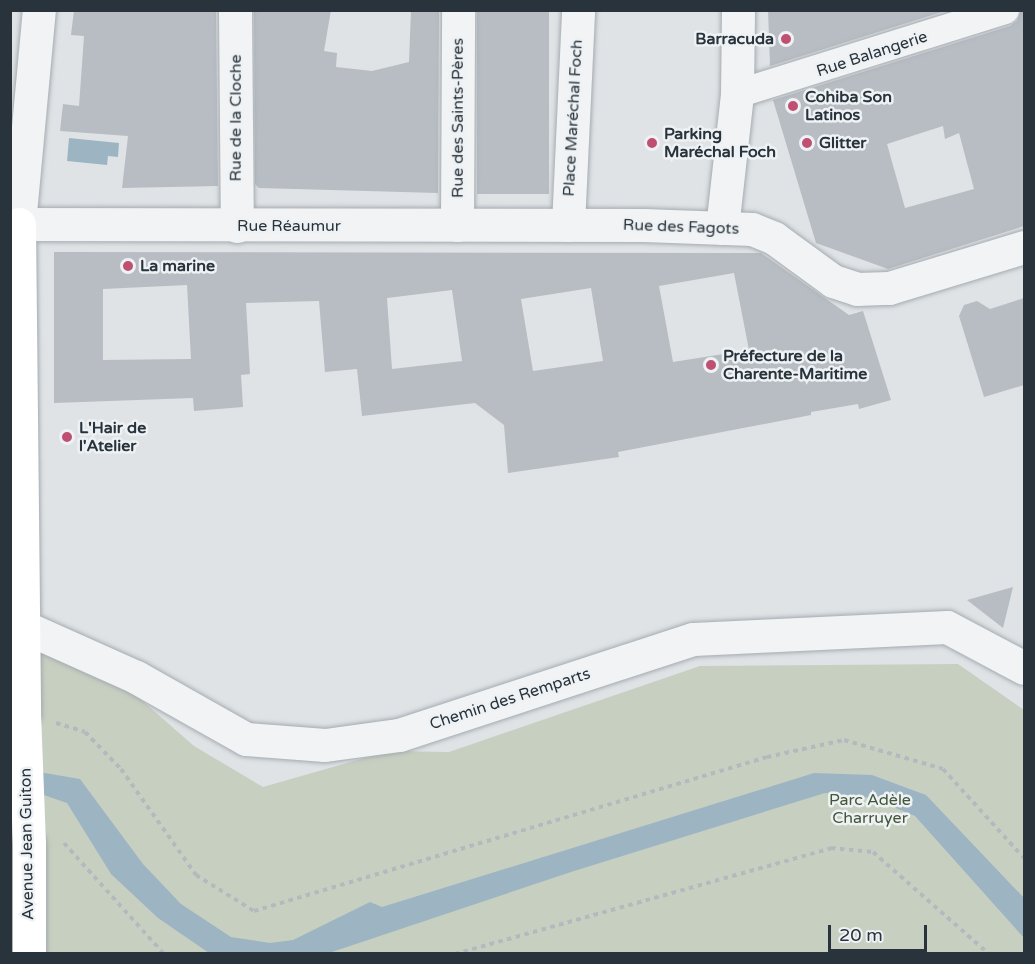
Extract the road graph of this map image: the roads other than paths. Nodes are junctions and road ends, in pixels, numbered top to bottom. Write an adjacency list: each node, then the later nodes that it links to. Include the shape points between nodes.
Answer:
1 (39, 10): 7 (street)
2 (235, 10): 12 (street, Rue de la Cloche)
3 (458, 10): 10 (street, Rue des Saints-Pères)
4 (578, 10): 11 (street, Place Maréchal Foch)
5 (738, 10): 8 (street)
6 (1005, 10): 8 (street, Rue Balangerie)
7 (23, 44): 9 (street)
8 (737, 94): 13 (street)
9 (15, 224): 12 (street, Rue Réaumur); 15 (main road, Avenue Jean Guiton)
10 (457, 225): 11 (street, Rue Réaumur); 12 (street, Rue Réaumur)
11 (568, 225): 13 (street, Rue des Fagots)
12 (237, 226)
13 (722, 228): 14 (street, Rue des Fagots, via 752,230 774,238 833,281 857,289 889,288)
14 (1024, 247)
15 (16, 626): 16 (street, Chemin des Remparts, via 136,677 246,739 325,745 399,735 693,639 947,627); 17 (main road, Avenue Jean Guiton, bridge, via 24,713)
16 (1024, 668)
17 (29, 954)

